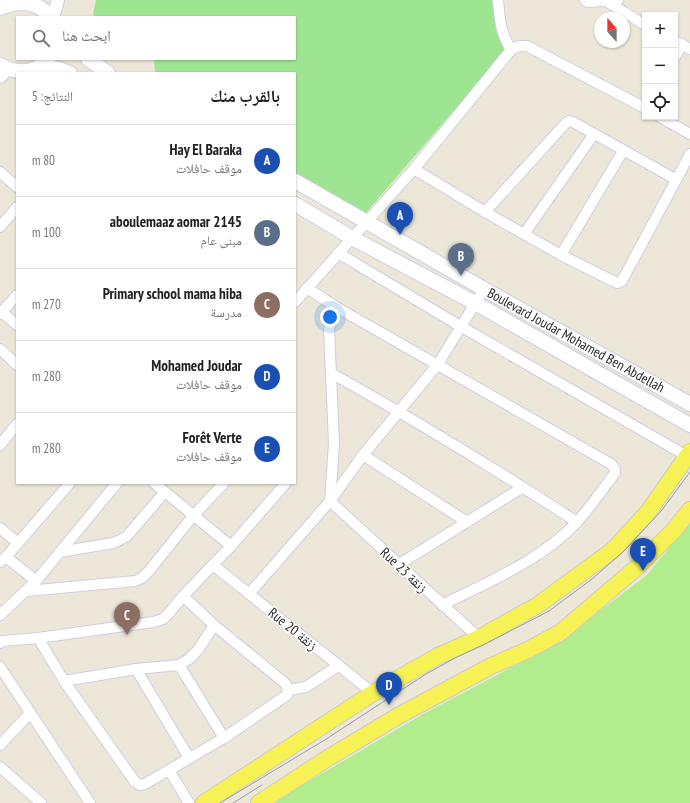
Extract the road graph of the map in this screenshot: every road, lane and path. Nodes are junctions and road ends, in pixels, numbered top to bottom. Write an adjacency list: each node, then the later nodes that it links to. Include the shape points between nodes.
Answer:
1 (58, 0): 9 (street)
2 (498, 0): 11 (street, via 500,27)
3 (585, 0): 6 (street)
4 (618, 0): 6 (street)
5 (33, 1): 7 (main road, via 9,3); 8 (main road)
6 (606, 1): 10 (street)
7 (0, 8)
8 (50, 16)
9 (51, 16)
10 (642, 23)
11 (511, 50): 17 (street, via 527,46); 23 (street)
12 (89, 60): 16 (main road)
13 (45, 62): 14 (main road, via 29,71); 15 (main road)
14 (3, 70)
15 (67, 72)
16 (107, 72)
17 (642, 106)
18 (665, 120): 20 (street)
19 (594, 134): 21 (street); 30 (street, via 569,121); 33 (street)
20 (690, 134)
21 (623, 150): 25 (street); 36 (street)
22 (690, 154): 25 (street)
23 (414, 169): 30 (street); 31 (street)
24 (0, 172): 27 (street)
25 (675, 179): 36 (street, via 622,281 612,282)
26 (296, 182): 31 (main road, Boulevard Joudar Mohamed Ben Abdellah)
27 (16, 186)
28 (296, 205): 34 (main road, Boulevard Joudar Mohamed Ben Abdellah)
29 (16, 208): 32 (street)
30 (485, 212): 33 (street)
31 (366, 222): 34 (street); 38 (main road, Boulevard Joudar Mohamed Ben Abdellah)
32 (0, 227)
33 (524, 234): 36 (street)
34 (352, 238): 35 (street); 41 (main road, Boulevard Joudar Mohamed Ben Abdellah)
35 (338, 253): 37 (street); 45 (street)
36 (561, 256)
37 (307, 288): 40 (street); 42 (street)
38 (484, 289): 41 (street); 50 (main road, Boulevard Joudar Mohamed Ben Abdellah)
39 (16, 296): 43 (street)
40 (296, 301)
41 (475, 303): 45 (street); 53 (main road, Boulevard Joudar Mohamed Ben Abdellah)
42 (336, 307): 48 (street); 49 (street, via 329,329)
43 (1, 313): 44 (street)
44 (16, 324)
45 (460, 326): 48 (street); 55 (street)
46 (0, 350): 47 (street)
47 (16, 364)
48 (438, 364): 51 (street); 68 (street, via 614,467 616,473)
49 (331, 373): 51 (street); 64 (street, via 334,444)
50 (690, 404)
51 (398, 411): 56 (street); 62 (street)
52 (16, 425): 54 (street)
53 (690, 425)
54 (0, 445)
55 (689, 454): 84 (main road, via 648,512 613,550 538,605)
56 (363, 455): 64 (street); 67 (street)
57 (69, 484): 70 (street)
58 (116, 484): 72 (street)
59 (155, 484): 63 (street)
60 (223, 484): 66 (street)
61 (285, 484): 71 (street)
62 (523, 487): 67 (street); 68 (street)
63 (164, 493): 66 (street); 72 (street, via 127,536 120,540)
64 (330, 501): 75 (street, Rue 23 زنقة); 78 (street)
65 (690, 510): 103 (main road, via 636,568 561,632 398,716)
66 (193, 516): 71 (street); 77 (street, via 142,578 135,581)
67 (467, 522): 75 (street)
68 (577, 522): 80 (street, via 552,544 513,570)
69 (0, 528): 70 (street)
70 (18, 543): 73 (street)
71 (231, 546): 74 (street)
72 (60, 552): 76 (street)
73 (3, 560): 76 (street)
74 (213, 564): 78 (street, Rue 20 زنقة); 79 (street)
75 (398, 565): 80 (street, Rue 23 زنقة)
76 (36, 581): 77 (street)
77 (27, 590): 81 (street)
78 (248, 594): 87 (street, Rue 20 زنقة)
79 (183, 596): 82 (street); 83 (street, via 163,619)
80 (442, 606): 84 (street, Rue 23 زنقة)
81 (0, 615)
82 (214, 625): 86 (street, via 198,650); 91 (street, via 286,684)
83 (38, 638): 85 (street); 90 (street)
84 (479, 638): 92 (main road, via 438,656)
85 (1, 641)
86 (179, 665): 89 (street); 94 (street)
87 (338, 666): 91 (street, via 306,687); 92 (street, Rue 20 زنقة)
88 (0, 668): 93 (street)
89 (136, 669): 90 (street); 96 (street)
90 (64, 681): 98 (street, via 135,782 140,785 146,784)
91 (288, 690): 94 (street, via 287,695)
92 (373, 693): 102 (main road)
93 (30, 713): 95 (street); 100 (street)
94 (224, 738): 96 (street)
95 (0, 745)
96 (189, 758): 98 (street)
97 (0, 766): 99 (street)
98 (168, 770): 101 (street)
99 (41, 803)
100 (90, 803)
101 (189, 803)
102 (204, 803)
103 (259, 803)

